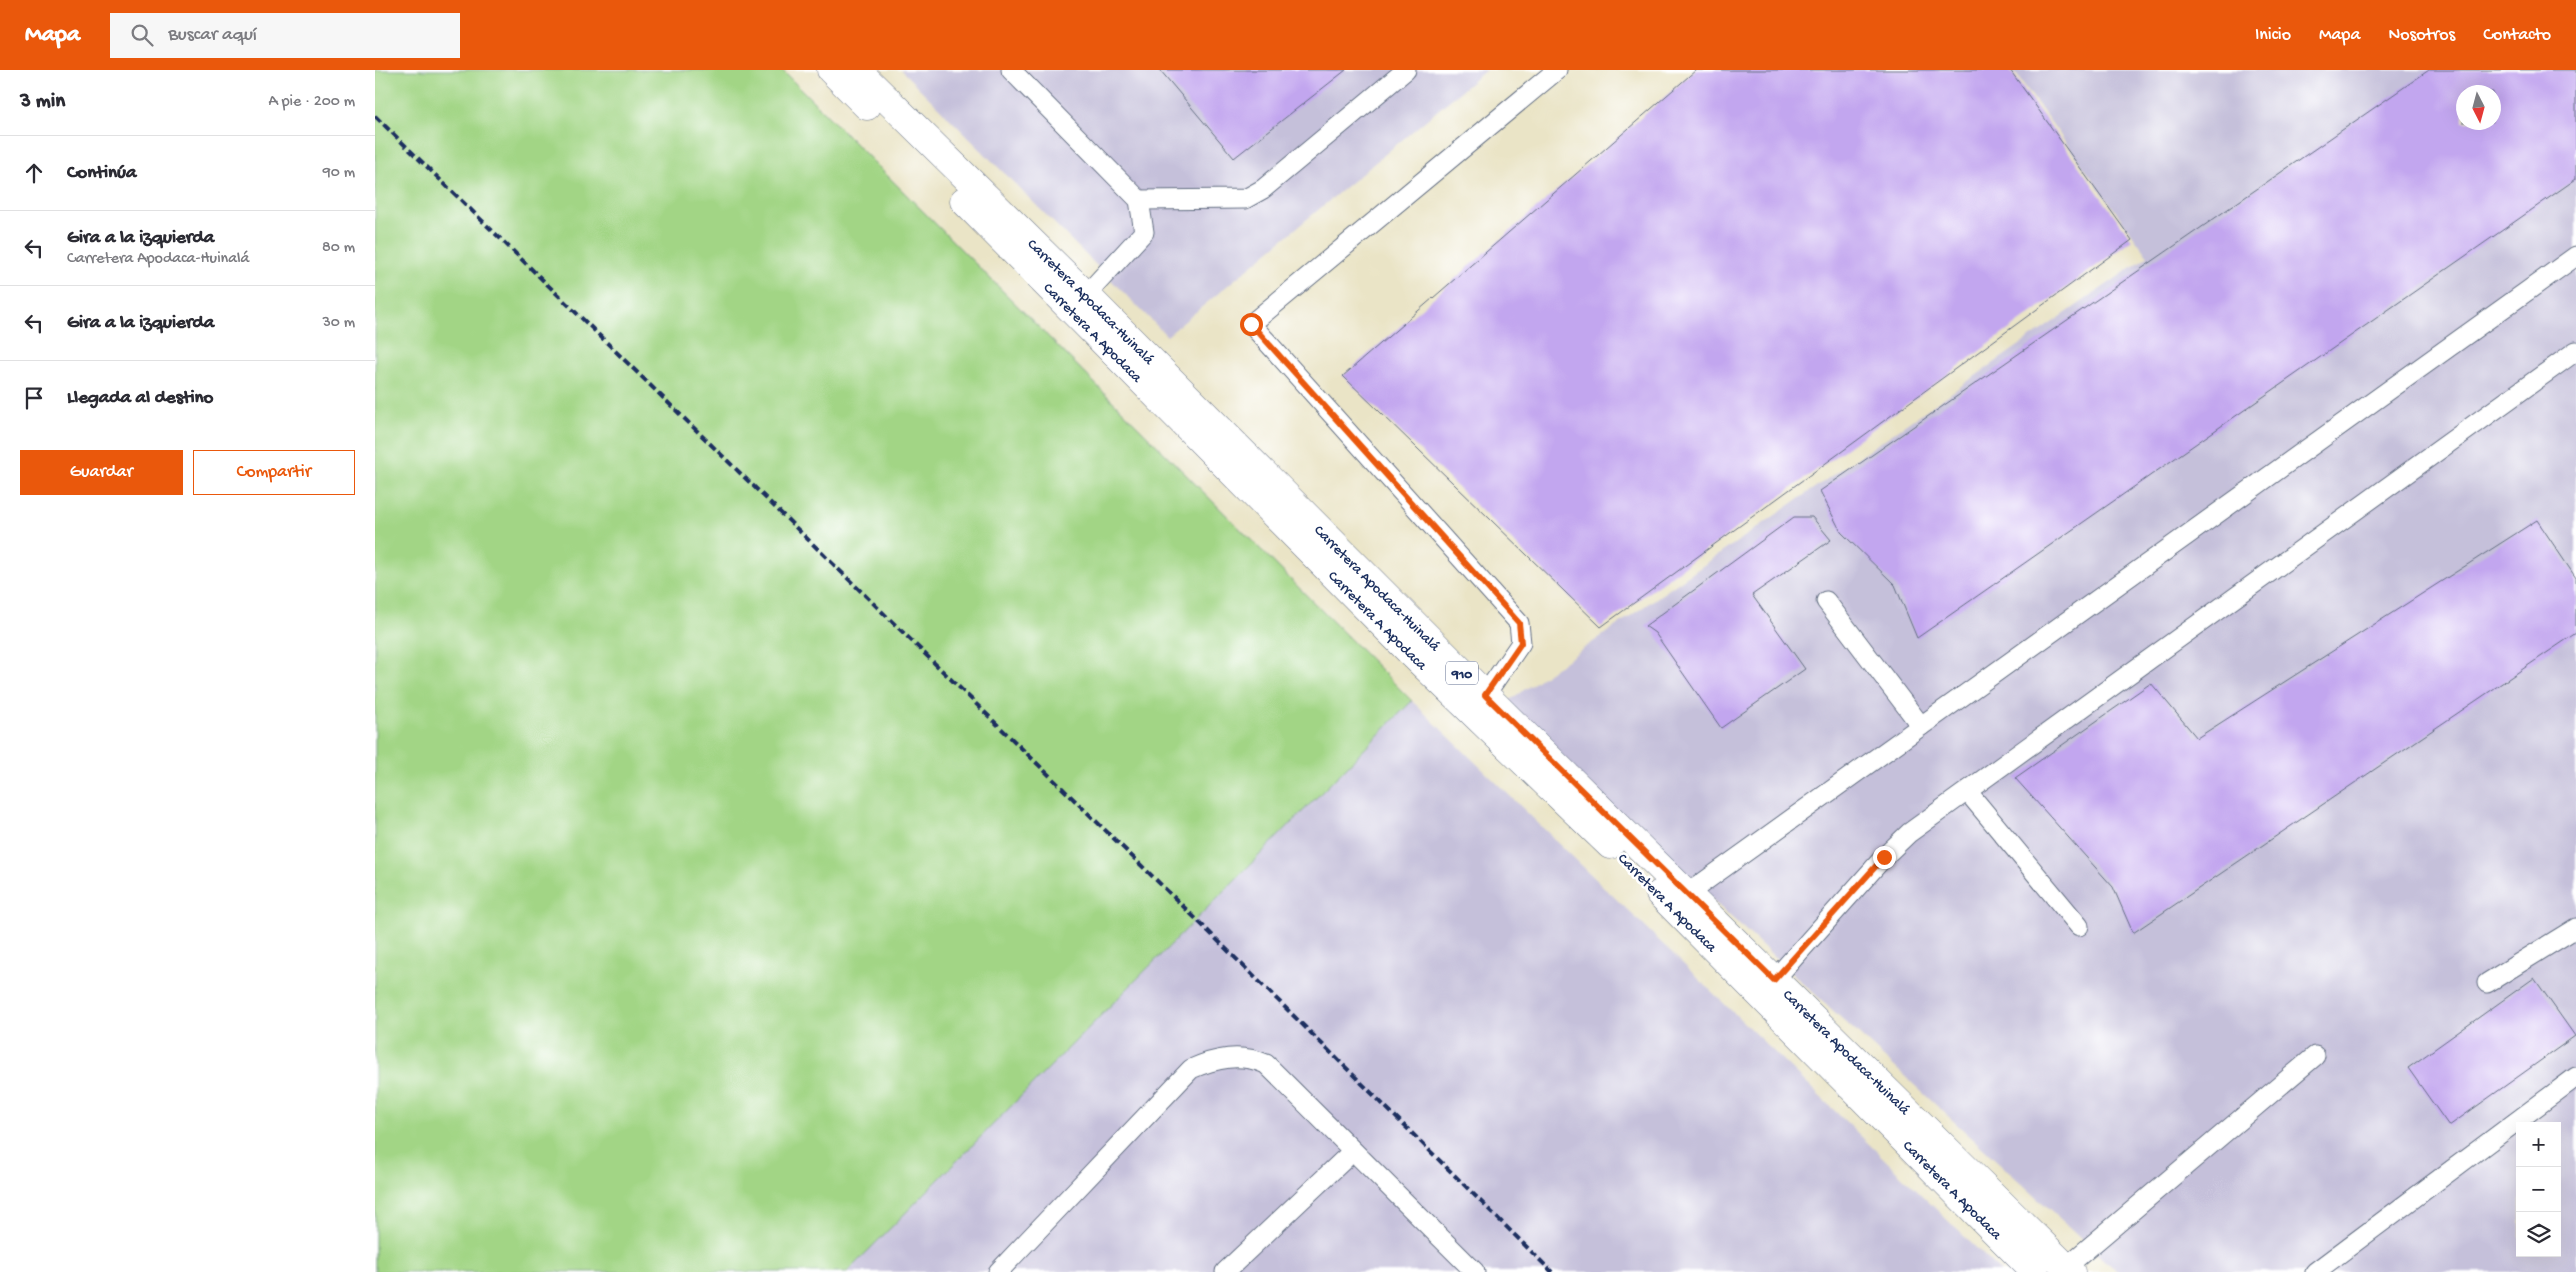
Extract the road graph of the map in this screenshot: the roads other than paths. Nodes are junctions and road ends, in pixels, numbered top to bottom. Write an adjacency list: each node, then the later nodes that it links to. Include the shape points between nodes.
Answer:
1 (831, 70): 26 (main road, Carretera A Apodaca / 910, via 1412,654 1623,858)
2 (857, 70): 8 (main road, Carretera Apodaca-Huinalá / 910)
3 (1011, 70): 6 (lane)
4 (1406, 70): 6 (lane, via 1263,190 1245,199)
5 (1557, 70): 11 (lane, via 1251,324 1519,623 1521,643)
6 (1139, 200): 8 (lane, via 1144,232)
7 (2576, 256): 12 (lane)
8 (1086, 295): 11 (main road, Carretera Apodaca-Huinalá / 910)
9 (2576, 351): 13 (lane)
10 (1826, 601): 12 (lane)
11 (1485, 695): 14 (main road, Carretera Apodaca-Huinalá / 910)
12 (1921, 726): 14 (lane)
13 (1967, 791): 15 (lane); 17 (lane, via 1909,833 1884,857)
14 (1687, 894): 17 (main road, Carretera Apodaca-Huinalá / 910)
15 (2079, 926)
16 (2576, 928): 18 (lane)
17 (1774, 980): 22 (main road, Carretera Apodaca-Huinalá / 910)
18 (2487, 983)
19 (2315, 1056): 22 (lane)
20 (2576, 1076): 27 (lane)
21 (1353, 1151): 23 (lane, via 1266,1064 1253,1058 1210,1061 1191,1069); 24 (lane); 25 (lane)
22 (2069, 1270)
23 (998, 1272)
24 (1225, 1272)
25 (1475, 1272)
26 (2035, 1272)
27 (2315, 1272)

